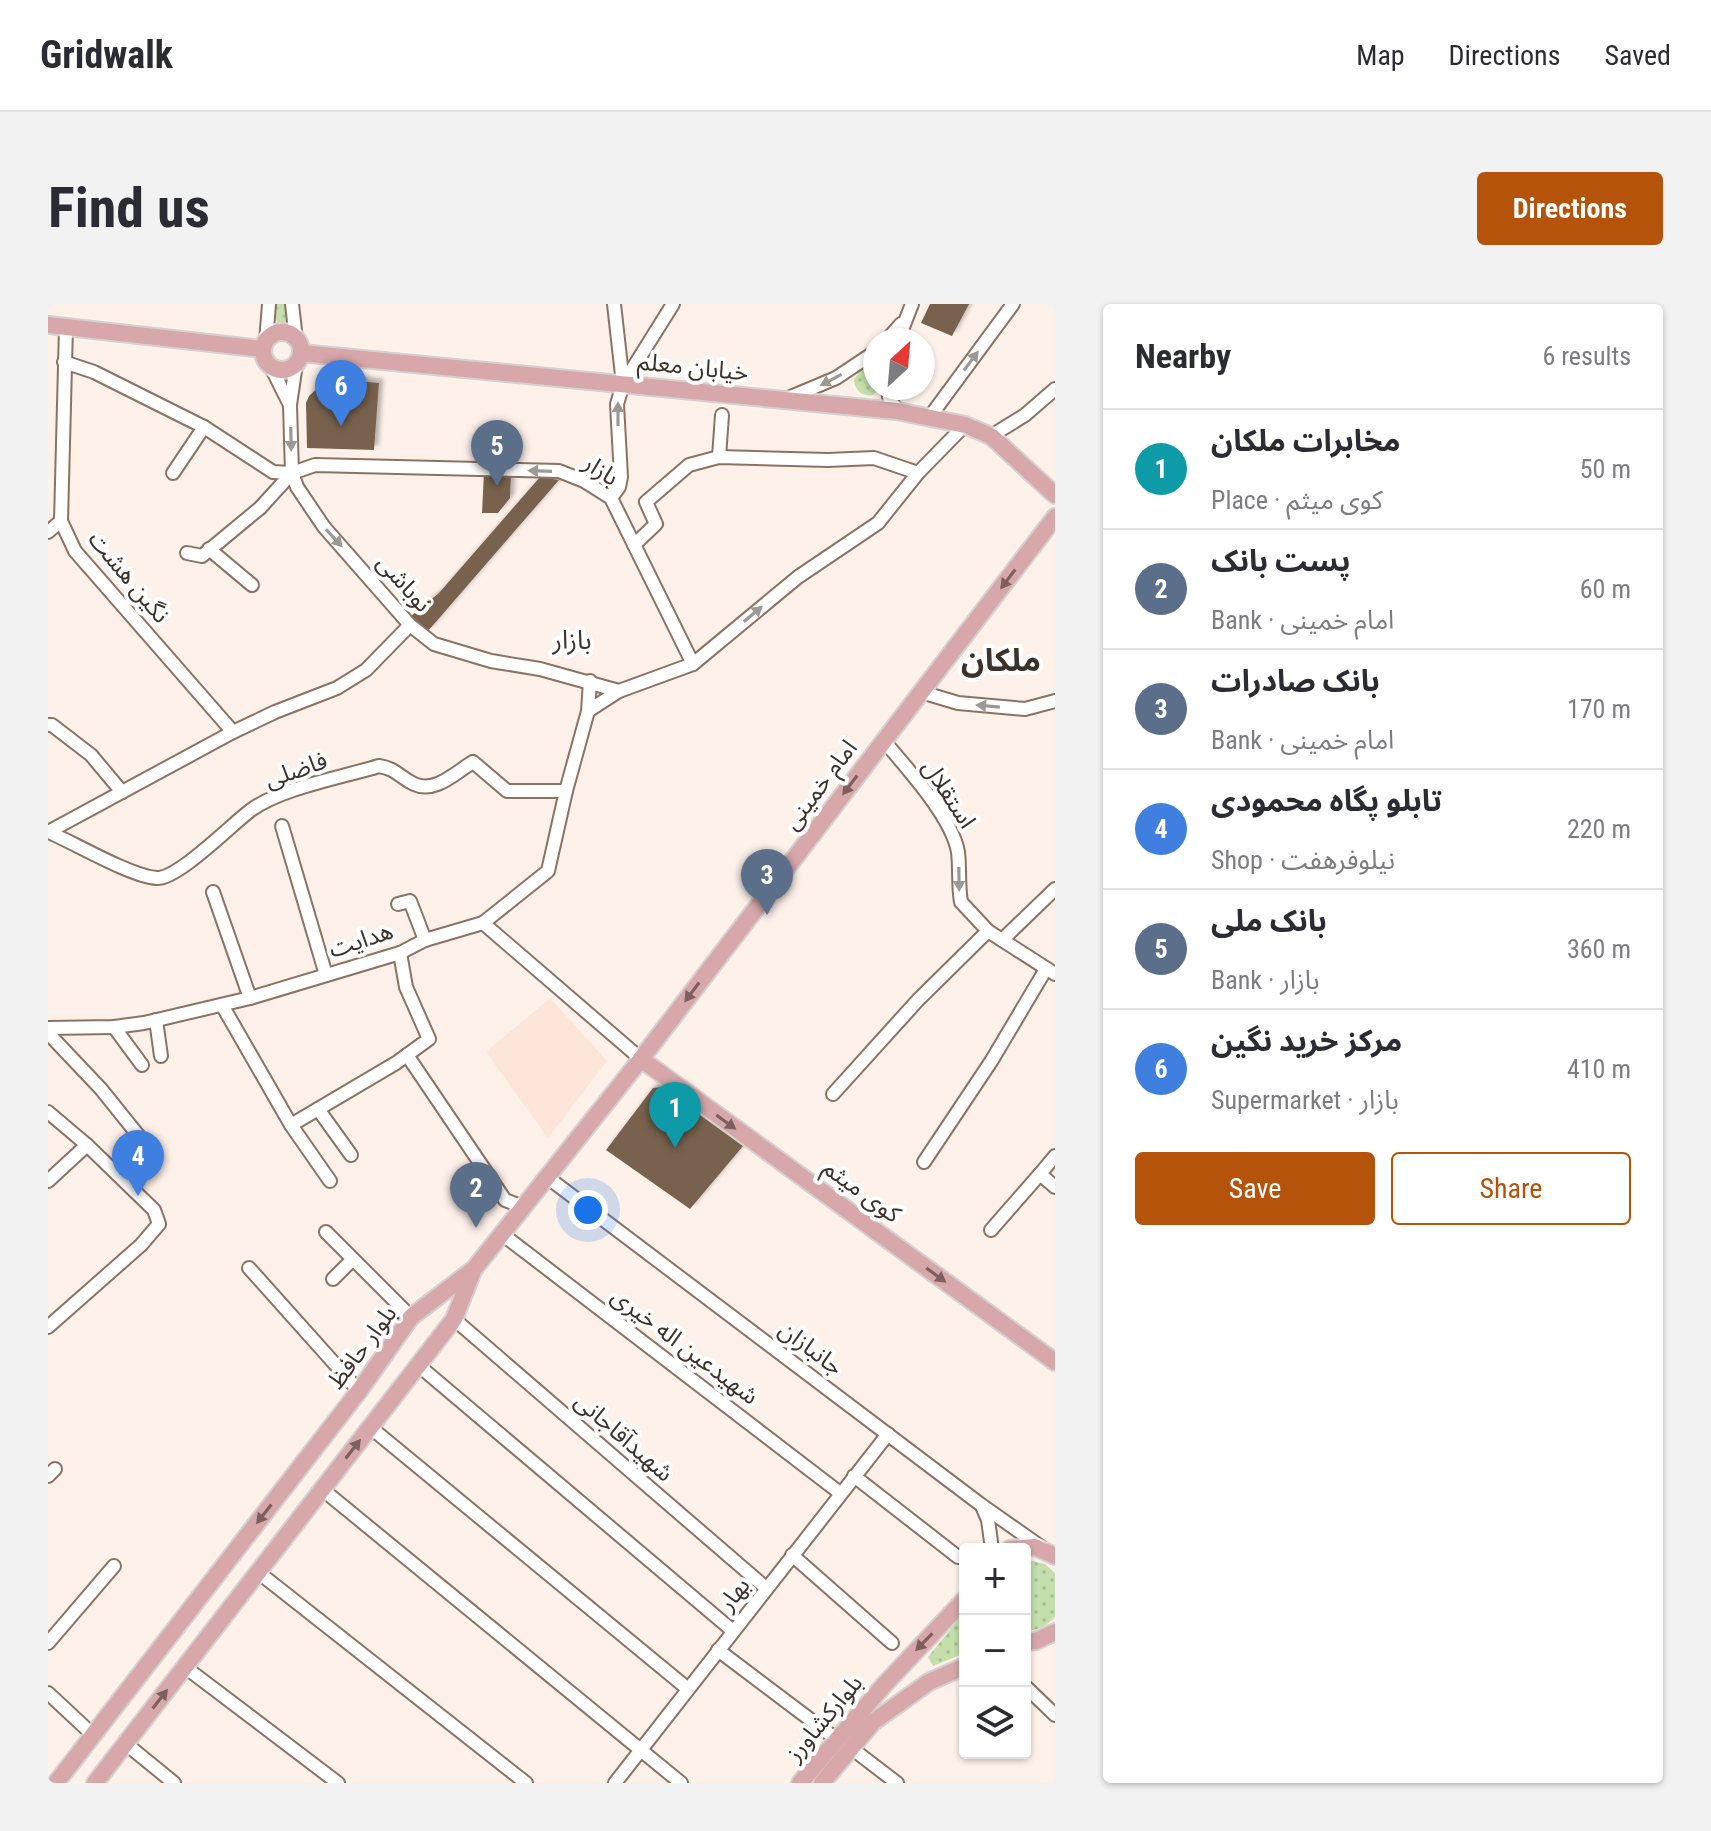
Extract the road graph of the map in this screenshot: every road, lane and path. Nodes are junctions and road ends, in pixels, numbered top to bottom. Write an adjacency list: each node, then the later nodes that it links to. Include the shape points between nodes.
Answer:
1 (269, 304): 12 (street)
2 (292, 304): 13 (street)
3 (614, 304): 17 (street)
4 (673, 304): 17 (street)
5 (912, 304): 7 (street)
6 (1013, 304): 24 (street, one-way to 6)
7 (903, 321): 10 (street); 11 (street)
8 (48, 325): 9 (main road)
9 (66, 327): 12 (main road); 14 (street, نگین هشت)
10 (897, 328)
11 (901, 328)
12 (264, 346): 13 (main road, via 282,332); 16 (main road)
13 (298, 352): 16 (main road, via 286,370); 17 (main road, خیابان معلم); 21 (street)
14 (64, 362): 26 (street); 35 (street, نگین هشت)
15 (863, 362): 19 (street, one-way to 19)
16 (271, 367): 21 (street)
17 (623, 384): 19 (main road, خیابان معلم); 33 (street, one-way to 17, via 621,477 617,404)
18 (1055, 389): 27 (street)
19 (782, 400): 22 (main road, خیابان معلم)
20 (891, 400): 22 (street)
21 (290, 405): 30 (street, نوباشی, one-way to 30)
22 (897, 411): 24 (main road, خیابان معلم)
23 (722, 415): 28 (street)
24 (929, 418): 25 (main road, خیابان معلم)
25 (965, 425): 27 (main road, خیابان معلم); 31 (street)
26 (204, 427): 29 (street); 30 (street, via 273,472)
27 (991, 436): 32 (main road, خیابان معلم)
28 (719, 457): 31 (street, via 874,458); 37 (street, via 689,465 646,502 656,524)
29 (173, 473)
30 (292, 473): 33 (street, بازار, one-way to 30, via 563,471 315,465); 38 (street, via 260,508); 41 (street, نوباشی, one-way to 41, via 303,500)
31 (918, 473): 42 (street, one-way to 31, via 798,577 878,523)
32 (1055, 495)
33 (611, 498): 37 (street, بازار)
34 (1055, 517): 45 (main road, امام خمینی, one-way to 45)
35 (61, 521): 36 (street); 49 (street, نگین هشت, via 75,551)
36 (48, 532)
37 (634, 545): 42 (street, بازار)
38 (209, 549): 39 (street, via 199,556); 40 (street)
39 (187, 553)
40 (252, 585)
41 (410, 625): 43 (street, نوباشی, via 434,644); 49 (street, via 366,670 337,688)
42 (693, 664): 44 (street)
43 (590, 681): 44 (street, نوباشی); 47 (street)
44 (619, 691): 47 (street)
45 (921, 692): 46 (street, one-way to 45, via 1025,709 958,703); 50 (main road, امام خمینی)
46 (1055, 701)
47 (588, 711): 51 (street)
48 (48, 725): 52 (street, via 91,755)
49 (233, 732): 52 (street)
50 (884, 741): 59 (street, استقلال, one-way to 59, via 951,832 961,902); 72 (main road, امام خمینی, one-way to 72)
51 (566, 791): 54 (street, فاضلی, via 507,791 473,762 428,787 379,766 253,808 178,870 159,879); 58 (street, via 548,871)
52 (122, 792): 54 (street)
53 (282, 826): 64 (street)
54 (48, 832)
55 (1055, 889): 61 (street)
56 (213, 892): 65 (street)
57 (398, 904): 60 (street, via 410,901)
58 (483, 923): 60 (street, هدایت); 72 (street)
59 (988, 931): 61 (street, استقلال); 74 (street)
60 (425, 940): 62 (street, هدایت)
61 (1002, 940): 63 (street, استقلال)
62 (400, 953): 64 (street, هدایت); 70 (street, via 406,987 429,1039)
63 (1051, 971): 82 (street)
64 (326, 975): 65 (street, هدایت)
65 (250, 998): 66 (street, هدایت)
66 (222, 1005): 67 (street, هدایت); 77 (street)
67 (156, 1020): 68 (street, هدایت); 71 (street)
68 (114, 1027): 69 (street, هدایت); 73 (street)
69 (48, 1031): 79 (street)
70 (407, 1055): 75 (street); 88 (street, via 505,1200)
71 (161, 1056)
72 (641, 1059): 84 (main road, امام خمینی); 99 (main road, کوی میثم, one-way to 99)
73 (142, 1065)
74 (833, 1094)
75 (318, 1109): 77 (street); 80 (street)
76 (48, 1112): 78 (street)
77 (291, 1125): 86 (street)
78 (87, 1145): 85 (street); 97 (street, via 154,1210 159,1224)
79 (146, 1145)
80 (351, 1155)
81 (1055, 1156): 83 (street)
82 (924, 1162)
83 (1040, 1174): 87 (street); 89 (street)
84 (547, 1177): 88 (main road, امام خمینی); 103 (street, جانبازان)
85 (48, 1181)
86 (330, 1181)
87 (1055, 1187)
88 (523, 1207): 91 (main road, امام خمینی)
89 (991, 1230)
90 (326, 1232): 92 (street)
91 (502, 1234): 94 (main road, امام خمینی); 106 (street, شهیدعین اله خیری)
92 (352, 1260): 95 (street); 96 (street)
93 (249, 1268): 101 (street)
94 (474, 1269): 96 (main road, بلوار حافظ); 98 (main road)
95 (333, 1279)
96 (411, 1317): 101 (main road, بلوار حافظ)
97 (51, 1319)
98 (454, 1319): 100 (main road); 115 (street, شهیدآقاجانی)
99 (1055, 1362)
100 (418, 1365): 102 (main road); 117 (street)
101 (359, 1391): 129 (main road, بلوار حافظ, one-way to 129)
102 (370, 1427): 105 (main road, one-way to 102); 126 (street)
103 (888, 1434): 104 (street, بهار); 107 (street, جانبازان)
104 (854, 1476): 106 (street, بهار); 112 (street)
105 (322, 1489): 114 (main road); 132 (street)
106 (840, 1493): 111 (street, بهار)
107 (980, 1504): 108 (street); 110 (street, جانبازان)
108 (991, 1543)
109 (1031, 1547): 110 (main road)
110 (1052, 1554)
111 (792, 1555): 115 (street, بهار); 121 (street)
112 (958, 1557)
113 (114, 1566): 120 (street)
114 (258, 1572): 123 (main road); 137 (street)
115 (766, 1588): 117 (street, بهار)
116 (959, 1605): 131 (main road, بلوارکشاورز, one-way to 131, via 884,1685)
117 (733, 1631): 122 (street, بهار)
118 (1054, 1633): 119 (main road)
119 (1031, 1641)
120 (48, 1643)
121 (892, 1643)
122 (718, 1650): 126 (street, بهار); 131 (street)
123 (185, 1667): 130 (main road, one-way to 123); 136 (street)
124 (959, 1669): 131 (main road, بلوارکشاورز, via 929,1682)
125 (1026, 1687): 128 (street)
126 (688, 1689): 132 (street, بهار)
127 (48, 1693): 129 (street)
128 (1055, 1715)
129 (93, 1735): 133 (main road, بلوار حافظ)
130 (125, 1743): 134 (main road); 135 (street)
131 (843, 1743): 140 (main road, بلوارکشاورز); 141 (main road, بلوارکشاورز); 142 (street)
132 (640, 1751): 138 (street, بهار); 139 (street)
133 (56, 1783)
134 (95, 1783)
135 (174, 1783)
136 (338, 1783)
137 (526, 1783)
138 (615, 1783)
139 (681, 1783)
140 (800, 1783)
141 (822, 1783)
142 (897, 1783)

